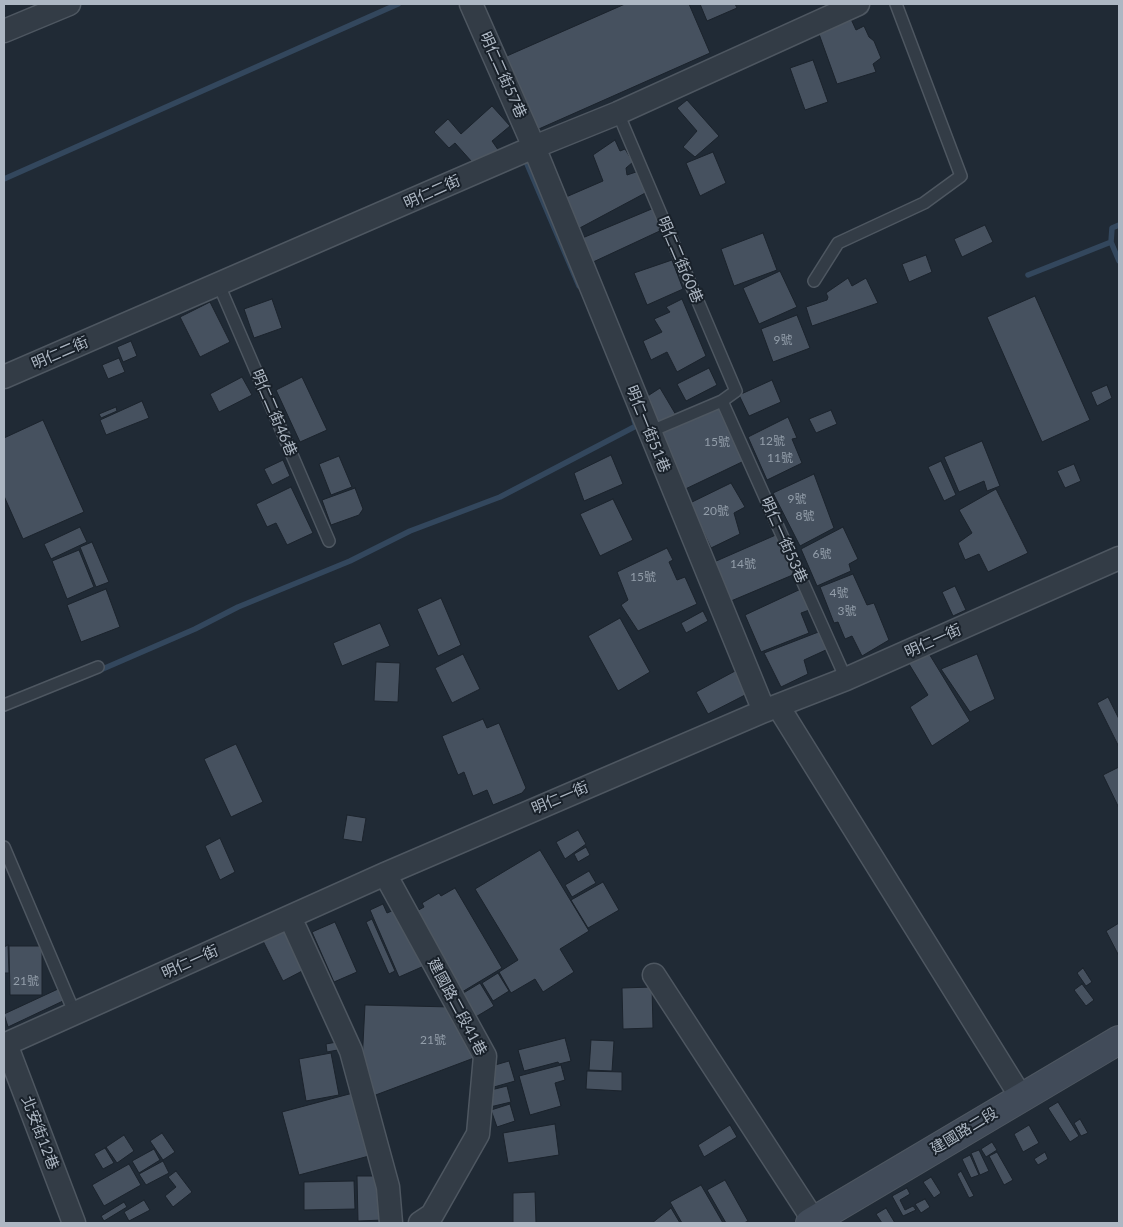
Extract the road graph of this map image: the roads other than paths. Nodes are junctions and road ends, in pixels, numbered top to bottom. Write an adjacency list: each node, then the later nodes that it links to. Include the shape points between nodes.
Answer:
1 (69, 4): 5 (street)
2 (471, 4): 7 (street, 明仁二街57巷)
3 (858, 4): 6 (street, 明仁二街)
4 (896, 4): 8 (lane, via 961,176 924,203 838,243)
5 (4, 31)
6 (618, 113): 7 (street, 明仁二街); 11 (lane, 明仁二街60巷, via 736,391)
7 (534, 147): 9 (street, 明仁二街); 12 (street, 明仁一街51巷)
8 (814, 281)
9 (219, 285): 10 (street, 明仁二街); 13 (lane, 明仁二街46巷)
10 (4, 377)
11 (722, 401): 12 (lane); 16 (lane, 明仁一街53巷)
12 (649, 432): 18 (street, 明仁一街51巷)
13 (329, 540)
14 (1119, 558): 16 (street, 明仁一街)
15 (98, 667): 17 (lane)
16 (846, 679): 18 (street, 明仁一街)
17 (4, 705)
18 (771, 709): 20 (street, 明仁一街); 26 (street, 明仁一街51巷)
19 (4, 848): 23 (lane)
20 (385, 874): 21 (street, 明仁一街); 30 (street, 建國路二段41巷, via 485,1056 478,1134 432,1215)
21 (290, 917): 23 (street, 明仁一街); 29 (street, via 351,1051 388,1187)
22 (654, 975): 27 (street)
23 (75, 1014): 25 (street, 明仁一街)
24 (1119, 1040): 26 (street, 建國路二段)
25 (5, 1044): 28 (street, 北安街12巷)
26 (1021, 1097): 27 (street, 建國路二段)
27 (812, 1222)
28 (74, 1223)
29 (391, 1223)
30 (420, 1223)

